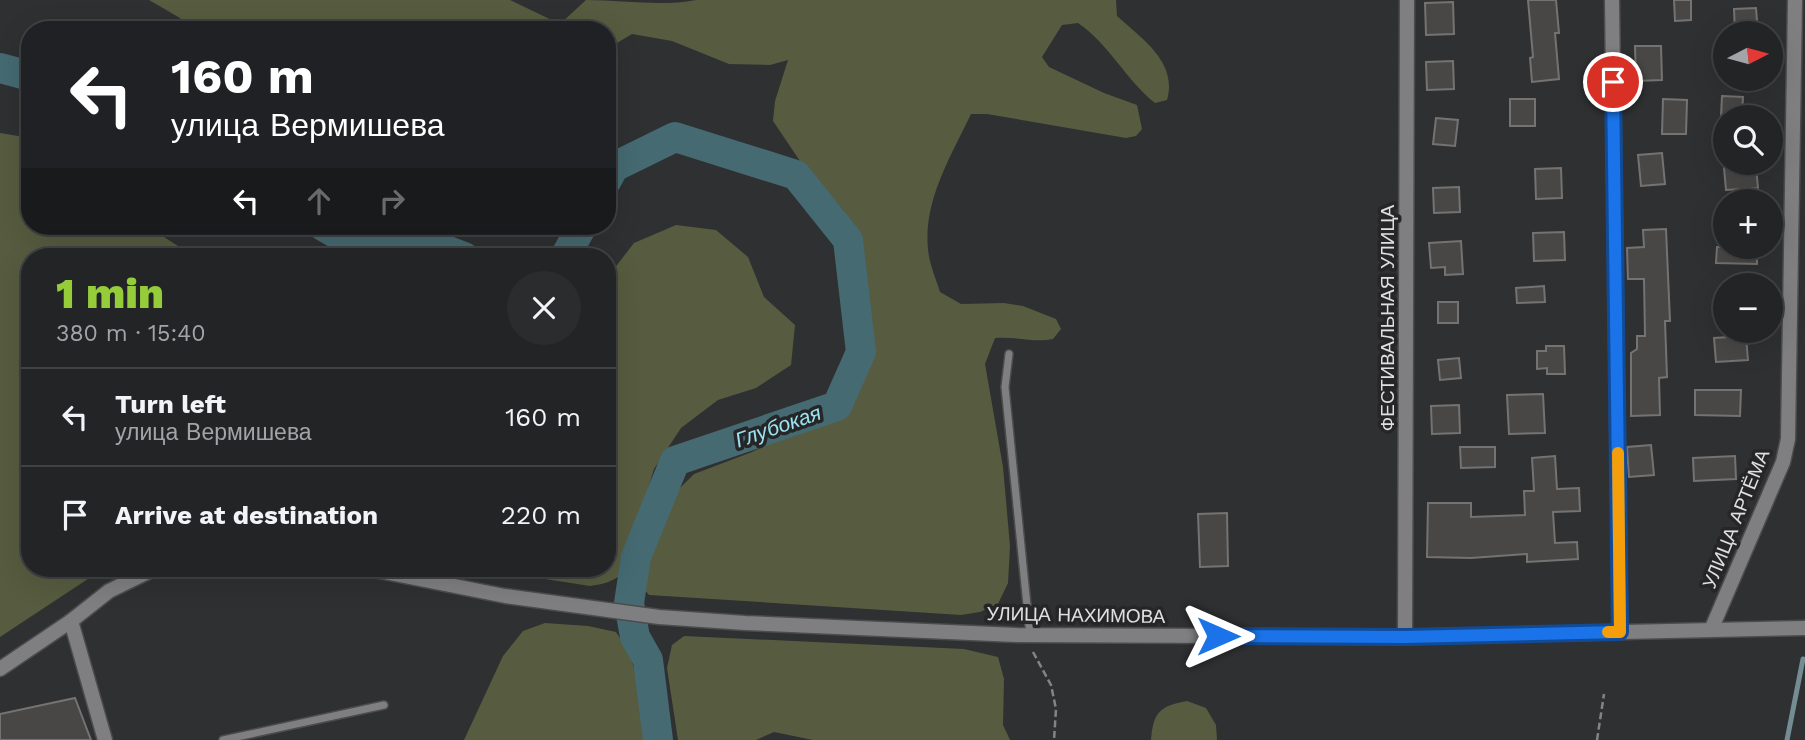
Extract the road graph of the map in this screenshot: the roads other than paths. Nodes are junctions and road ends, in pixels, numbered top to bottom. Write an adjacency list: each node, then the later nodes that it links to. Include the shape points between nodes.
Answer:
1 (1407, 0): 12 (street, ФЕСТИВАЛЬНАЯ УЛИЦА)
2 (1612, 0): 10 (street)
3 (1795, 0): 9 (street, УЛИЦА АРТЁМА, via 1788,439 1783,462)
4 (1009, 354): 11 (lane, via 1005,387)
5 (138, 577): 7 (street, via 109,591)
6 (409, 577): 11 (street, УЛИЦА НАХИМОВА, via 505,596 659,617)
7 (71, 621): 13 (street); 15 (street)
8 (1805, 628): 9 (street, УЛИЦА НАХИМОВА)
9 (1711, 630): 10 (street, УЛИЦА НАХИМОВА)
10 (1620, 632): 12 (street, УЛИЦА НАХИМОВА)
11 (1030, 635): 12 (street, УЛИЦА НАХИМОВА)
12 (1405, 637)
13 (0, 669)
14 (384, 705): 16 (lane)
15 (105, 740)
16 (223, 740)

